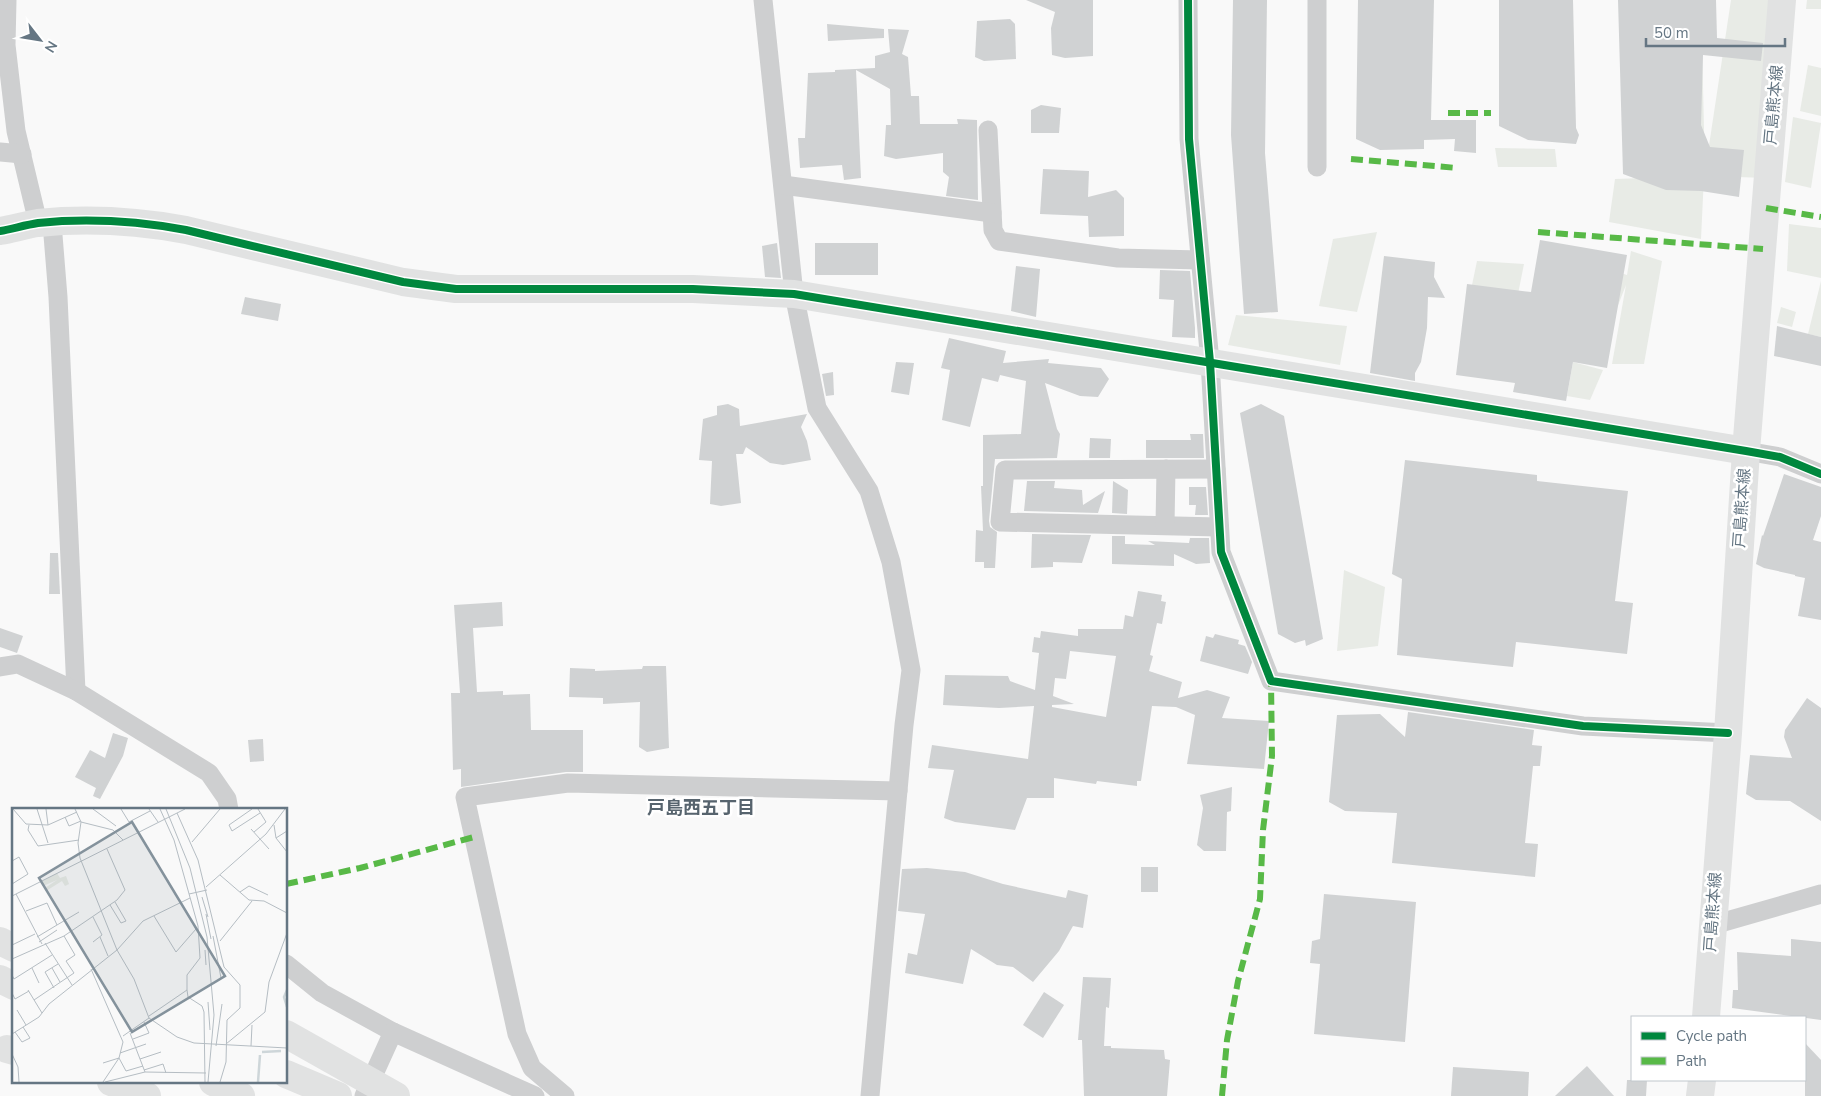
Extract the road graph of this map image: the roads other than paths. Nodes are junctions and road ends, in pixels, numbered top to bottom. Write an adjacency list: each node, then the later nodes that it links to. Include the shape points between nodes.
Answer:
1 (7, 0): 8 (street, via 6,45 16,131)
2 (763, 0): 10 (street)
3 (1188, 0): 14 (street, via 1189,139)
4 (1317, 0): 9 (street)
5 (1782, 0): 17 (main road, 戸島熊本線)
6 (988, 130): 11 (street)
7 (0, 152): 8 (street)
8 (22, 154): 12 (street)
9 (1317, 167)
10 (783, 185): 11 (street); 15 (street)
11 (992, 213): 14 (street, via 993,230 999,241 1118,258)
12 (45, 223): 13 (main road); 15 (main road, via 118,220 156,224 402,282 456,289 693,289); 24 (street, via 58,297)
13 (0, 231)
14 (1200, 260): 16 (street)
15 (794, 294): 16 (main road); 26 (street, via 818,408 870,491 891,562 911,670)
16 (1210, 362): 17 (main road); 18 (street)
17 (1746, 451): 20 (street, via 1780,457); 25 (main road, 戸島熊本線)
18 (1216, 468): 19 (street); 22 (street)
19 (1166, 469): 21 (street); 21 (street, via 1005,470 1000,522)
20 (1821, 474)
21 (1165, 525): 22 (street)
22 (1219, 526): 25 (street, via 1221,552 1271,681 1583,726)
23 (0, 667): 24 (street, via 18,664)
24 (76, 691): 27 (street, via 209,773 227,799)
25 (1728, 733): 29 (main road, 戸島熊本線)
26 (898, 791): 48 (street, via 568,782 465,798 517,1034 532,1068); 49 (street)
27 (229, 808)
28 (1821, 894): 29 (street)
29 (1713, 925): 35 (main road, 戸島熊本線)
30 (0, 941): 31 (main road)
31 (12, 947)
32 (288, 966): 36 (street, via 322,993)
33 (0, 979): 34 (main road)
34 (12, 985)
35 (1706, 1016)
36 (394, 1032): 45 (street); 47 (street)
37 (288, 1035): 46 (main road)
38 (288, 1075): 44 (main road)
39 (1702, 1081): 50 (main road)
40 (116, 1084): 42 (main road)
41 (216, 1084): 43 (main road)
42 (148, 1096)
43 (241, 1096)
44 (338, 1096)
45 (364, 1096)
46 (396, 1096)
47 (535, 1096)
48 (564, 1096)
49 (870, 1096)
50 (1700, 1096)

